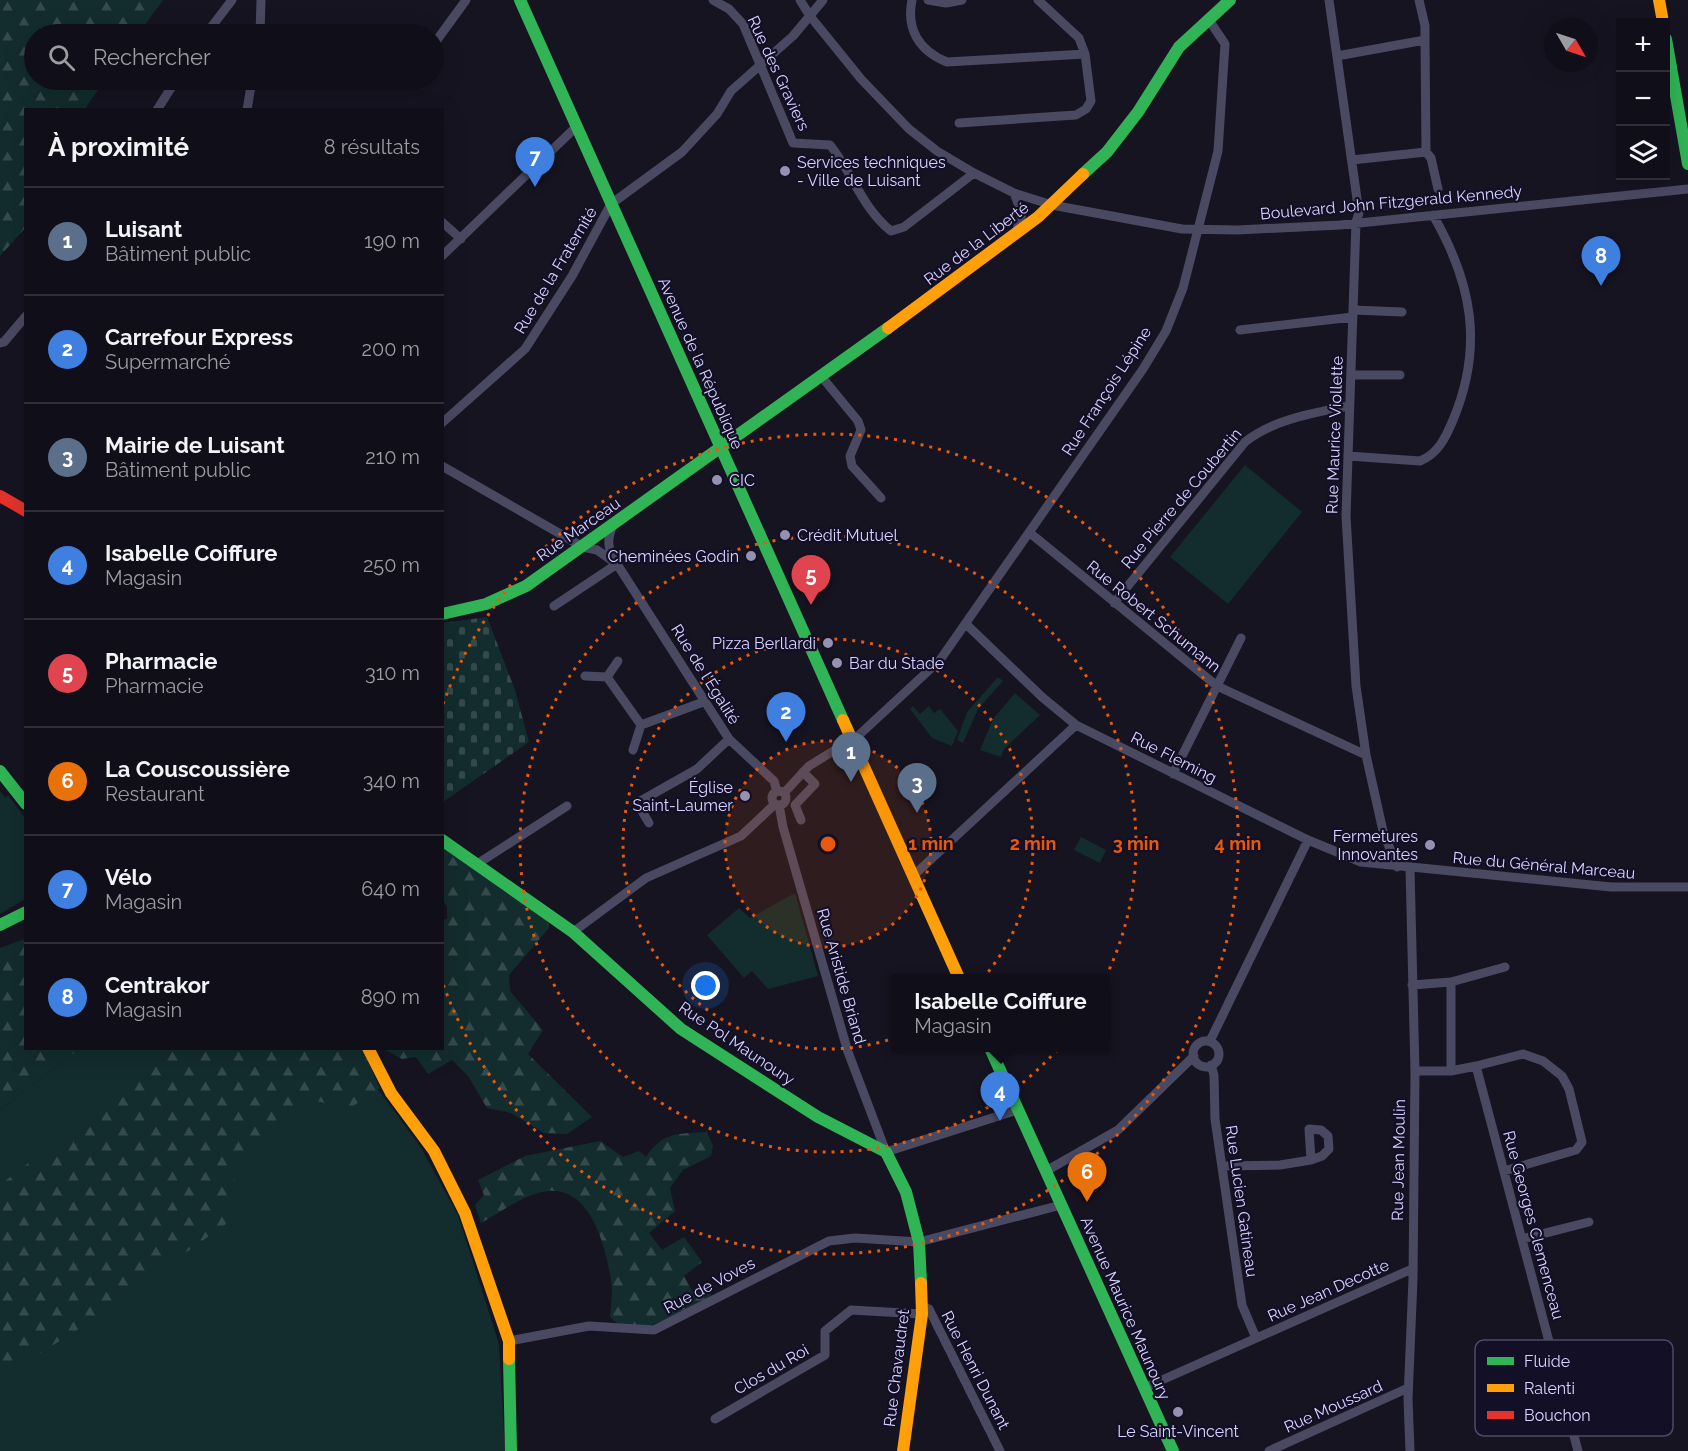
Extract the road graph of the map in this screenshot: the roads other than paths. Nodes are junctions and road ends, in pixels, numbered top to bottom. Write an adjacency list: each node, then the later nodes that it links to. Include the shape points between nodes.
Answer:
1 (232, 0): 19 (street)
2 (261, 0): 20 (street)
3 (466, 0): 21 (street)
4 (520, 0): 32 (street, Avenue de la République)
5 (713, 0): 26 (street, Rue des Graviers, via 743,24)
6 (800, 0): 16 (street, Boulevard John Fitzgerald Kennedy)
7 (823, 0): 16 (street)
8 (912, 0): 23 (street, via 909,14 916,39 947,62)
9 (928, 0): 10 (street)
10 (962, 0)
11 (1038, 0): 23 (street, via 1079,38)
12 (1230, 0): 18 (street)
13 (1329, 0): 24 (street, Rue Maurice Viollette)
14 (1419, 0): 22 (street)
15 (1659, 0): 17 (street)
16 (810, 16): 26 (street); 36 (street, Boulevard John Fitzgerald Kennedy, via 861,79 909,129)
17 (1662, 18)
18 (1209, 20): 41 (street, Rue de la Liberté, via 1179,47 1138,112 1111,146); 45 (street, Rue François Lépine, via 1225,44 1218,152)
19 (214, 24)
20 (260, 24)
21 (444, 30)
22 (1425, 40): 24 (street); 33 (street)
23 (1085, 54): 31 (street, via 1091,102 1086,110 1076,115)
24 (1337, 56): 34 (street, Rue Maurice Viollette)
25 (1670, 66): 35 (street)
26 (761, 68): 36 (street, Rue des Graviers, via 793,143 830,145 851,181 891,231 904,227); 40 (street, via 731,91 717,114 682,152)
27 (170, 90): 29 (street)
28 (250, 90): 30 (street)
29 (158, 108)
30 (247, 108)
31 (959, 123)
32 (576, 127): 40 (street, Avenue de la République); 47 (street)
33 (1426, 152): 34 (street); 37 (street)
34 (1352, 160): 43 (street, Rue Maurice Viollette, via 1358,198)
35 (1688, 164)
36 (974, 173): 39 (street, Boulevard John Fitzgerald Kennedy)
37 (1438, 189)
38 (1688, 189): 42 (street, Boulevard John Fitzgerald Kennedy)
39 (1014, 193): 41 (street, Boulevard John Fitzgerald Kennedy); 46 (street, via 1022,214)
40 (611, 204): 58 (street, Rue de la Fraternité, via 572,276 525,349); 59 (street, Avenue de la République)
41 (1052, 205): 45 (street, Boulevard John Fitzgerald Kennedy); 46 (street, Rue de la Liberté)
42 (1433, 215): 43 (street, Boulevard John Fitzgerald Kennedy); 60 (street, via 1464,289 1473,335 1460,405 1447,435 1428,458 1420,461)
43 (1356, 222): 45 (street, Boulevard John Fitzgerald Kennedy); 50 (street, Rue Maurice Viollette)
44 (444, 224): 47 (street)
45 (1199, 230): 66 (street, Rue François Lépine, via 1166,331)
46 (1014, 237): 56 (street, Rue de la Liberté)
47 (461, 239): 48 (street)
48 (444, 254)
49 (1402, 312): 50 (street)
50 (1353, 314): 52 (street); 54 (street, Rue Maurice Viollette)
51 (24, 318): 53 (street)
52 (1240, 330)
53 (0, 343)
54 (1351, 375): 55 (street); 57 (street, Rue Maurice Viollette)
55 (1400, 375)
56 (821, 376): 59 (street, Rue de la Liberté); 63 (street, via 858,421 861,430 850,456 852,466)
57 (1349, 406): 60 (street, Rue Maurice Viollette); 69 (street, Rue Pierre de Coubertin, via 1260,430 1245,442)
58 (444, 421)
59 (720, 446): 65 (street, Rue Marceau); 82 (street, Avenue de la République)
60 (1348, 456): 84 (street, Rue Maurice Viollette, via 1346,516 1356,686)
61 (444, 466): 67 (street, Rue de l'Égalité)
62 (0, 496): 64 (street)
63 (881, 498)
64 (24, 510)
65 (613, 525): 67 (street, Rue Marceau); 68 (street, Rue de l'Égalité, via 608,538)
66 (1030, 533): 69 (street, Rue Robert Schumann); 72 (street, Rue François Lépine)
67 (583, 547): 68 (street, Rue de l'Égalité, via 597,550); 71 (street, Rue Marceau, via 505,599)
68 (617, 564): 70 (street); 78 (street, Rue de l'Égalité)
69 (1114, 603): 77 (street, Rue Robert Schumann)
70 (554, 606)
71 (444, 614)
72 (967, 625): 80 (street, Rue Fleming); 82 (street, Rue François Lépine, via 907,693)
73 (1240, 638): 77 (street)
74 (618, 661): 76 (street)
75 (585, 676): 76 (street)
76 (607, 677): 79 (street)
77 (1217, 686): 84 (street, Rue Robert Schumann); 87 (street)
78 (706, 701): 79 (street); 81 (street, Rue de l'Égalité)
79 (640, 725): 83 (street)
80 (1076, 725): 87 (street, Rue Fleming); 99 (street)
81 (729, 739): 88 (street, Rue de l'Égalité, via 774,781); 93 (street, via 697,769 637,803)
82 (852, 740): 86 (street, Rue François Lépine); 99 (street)
83 (633, 750)
84 (1366, 755): 97 (street, Rue Maurice Viollette, via 1383,831)
85 (0, 771): 89 (street)
86 (803, 772): 88 (street, Rue François Lépine); 92 (street, via 816,786 795,805)
87 (1173, 774): 94 (street, Rue Fleming)
88 (780, 792): 90 (street, Rue Aristide Briand, via 772,798)
89 (24, 801)
90 (777, 804): 103 (street, via 741,836 646,878); 117 (street, Rue Aristide Briand, via 845,1042)
91 (567, 807): 96 (street)
92 (801, 820)
93 (649, 823)
94 (1308, 840): 97 (street, Rue Fleming, via 1352,860); 108 (street)
95 (444, 841): 96 (street, Rue Pol Maunoury)
96 (477, 864): 103 (street, Rue Pol Maunoury)
97 (1397, 867): 98 (street, Rue du Général Marceau)
98 (1410, 869): 100 (street, Rue du Général Marceau, via 1620,888); 107 (street, Rue Jean Moulin)
99 (913, 876): 105 (street)
100 (1688, 887)
101 (24, 913): 102 (street)
102 (0, 925)
103 (573, 932): 117 (street, Rue Pol Maunoury, via 681,1029 818,1117)
104 (1505, 967): 106 (street)
105 (957, 974)
106 (1451, 982): 107 (street); 115 (street)
107 (1412, 985): 114 (street, Rue Jean Moulin)
108 (1210, 1041): 111 (street, via 1198,1044); 112 (street, via 1219,1053)
109 (369, 1050): 130 (street, via 391,1093 434,1151 465,1214)
110 (992, 1052): 116 (street, Avenue Maurice Maunoury)
111 (1194, 1056): 112 (street, via 1202,1065); 120 (street, via 1118,1130)
112 (1211, 1065): 119 (street, Rue Lucien Gatineau)
113 (1476, 1066): 115 (street); 121 (street, Rue Georges Clemenceau); 121 (street, via 1523,1054 1543,1061 1562,1076 1569,1089 1582,1142 1576,1150)
114 (1415, 1071): 115 (street); 126 (street, Rue Jean Moulin)
115 (1451, 1071)
116 (1017, 1110): 117 (street); 120 (street, Avenue Maurice Maunoury)
117 (886, 1152): 125 (street, Rue Chavaudret, via 906,1191)
118 (1311, 1160): 119 (street)
119 (1222, 1166): 128 (street, Rue Lucien Gatineau, via 1242,1305)
120 (1046, 1171): 122 (street, Avenue Maurice Maunoury)
121 (1504, 1171): 124 (street, Rue Georges Clemenceau)
122 (1061, 1205): 125 (street, Rue de Voves); 131 (street, Avenue Maurice Maunoury)
123 (1589, 1221): 124 (street)
124 (1522, 1239): 129 (street, Rue Georges Clemenceau)
125 (919, 1242): 127 (street, Rue Chavaudret); 130 (street, Rue de Voves, via 855,1238 829,1241 654,1330 589,1326)
126 (1412, 1269): 128 (street, Rue Jean Decotte); 132 (street, Rue Jean Moulin)
127 (922, 1309): 133 (street, Clos du Roi, via 851,1310 825,1331 825,1355); 136 (street, Rue Chavaudret); 137 (street, Rue Henri Dunant, via 929,1309)
128 (1256, 1338): 131 (street, Rue Jean Decotte)
129 (1549, 1340)
130 (509, 1341): 135 (street)
131 (1144, 1388): 138 (street, Avenue Maurice Maunoury)
132 (1408, 1388): 139 (street, Rue Moussard); 140 (street, Rue Jean Moulin)
133 (715, 1419)
134 (1574, 1436): 141 (street, Rue Georges Clemenceau)
135 (511, 1451)
136 (903, 1451)
137 (1000, 1451)
138 (1173, 1451)
139 (1269, 1451)
140 (1410, 1451)
141 (1578, 1451)

